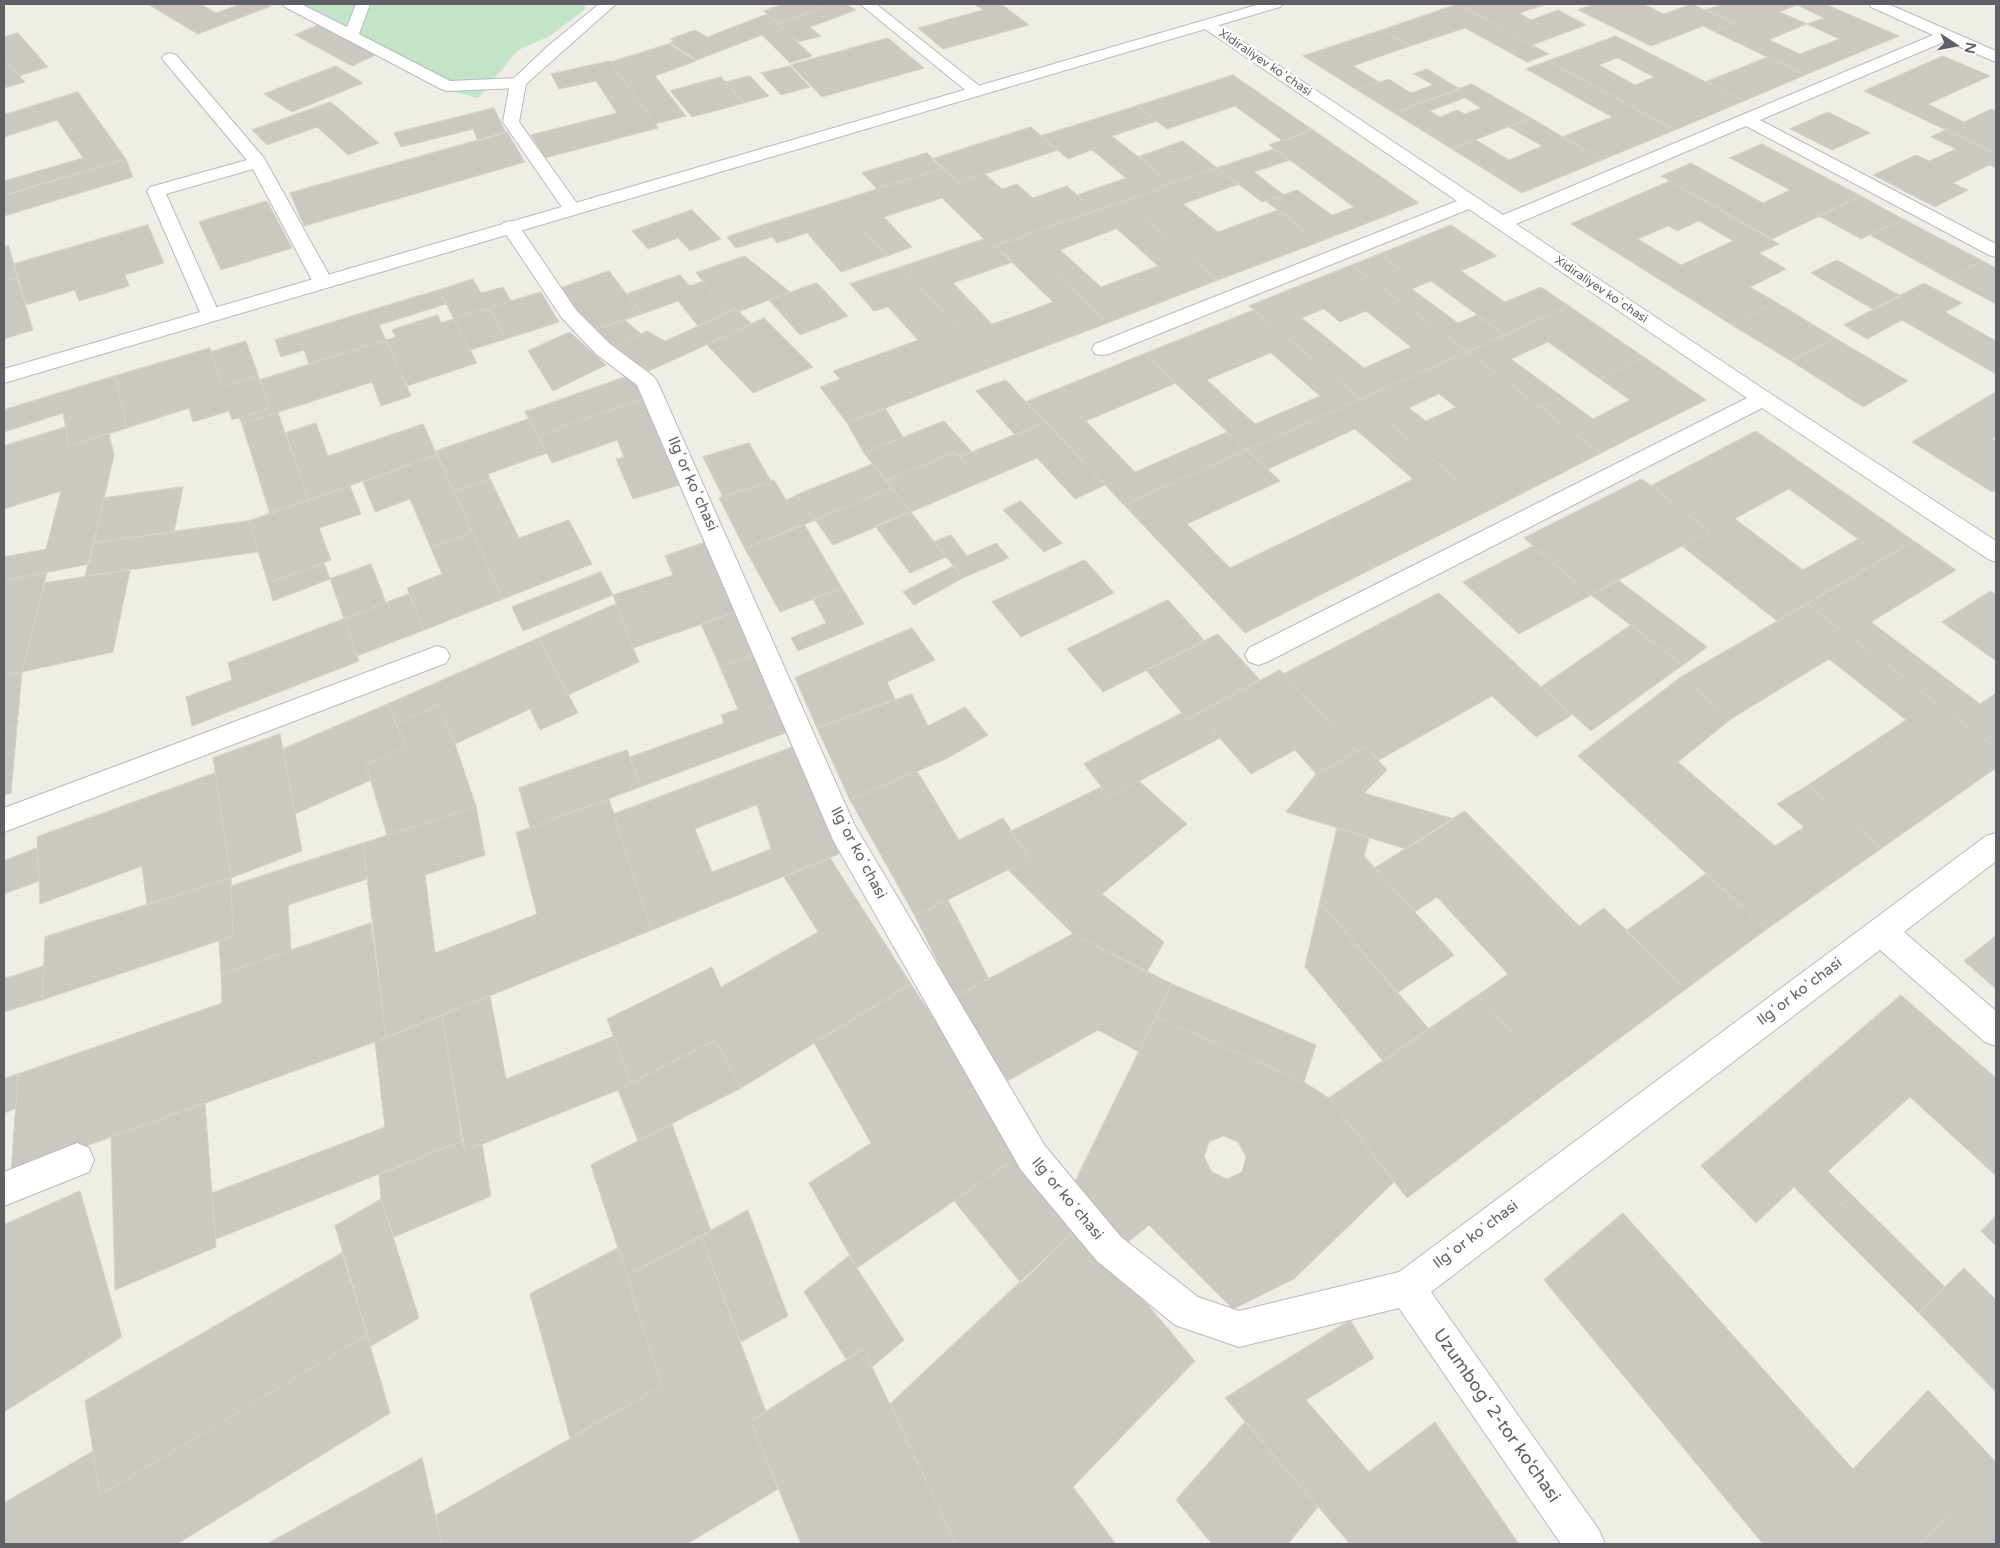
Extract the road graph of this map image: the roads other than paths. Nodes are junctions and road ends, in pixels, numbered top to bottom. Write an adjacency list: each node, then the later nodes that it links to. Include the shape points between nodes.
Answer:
1 (290, 4): 9 (street)
2 (363, 4): 9 (street)
3 (608, 4): 12 (street)
4 (867, 4): 13 (street)
5 (1275, 4): 7 (street)
6 (1876, 4): 8 (street)
7 (1207, 24): 13 (street); 16 (street, Xidiraliyev koʻchasi)
8 (1946, 35): 10 (street); 14 (street)
9 (351, 36): 12 (street, via 447,86)
10 (1996, 57)
11 (170, 58): 15 (street)
12 (518, 83): 17 (street, via 511,122)
13 (976, 91): 17 (street)
14 (1748, 120): 18 (street); 20 (street)
15 (258, 162): 21 (street); 22 (street, via 156,191)
16 (1470, 202): 18 (street, Xidiraliyev koʻchasi); 23 (street)
17 (572, 209): 19 (street)
18 (1501, 223): 25 (street, Xidiraliyev koʻchasi)
19 (510, 227): 21 (street); 35 (street, Ilgʻor koʻchasi, via 569,314 603,349 646,381 843,832 1033,1158 1110,1250 1188,1312 1239,1329)
20 (1996, 251)
21 (323, 282): 22 (street)
22 (210, 314): 24 (street)
23 (1102, 349)
24 (4, 376)
25 (1763, 399): 26 (street, Xidiraliyev koʻchasi); 27 (street)
26 (1996, 553)
27 (1258, 655)
28 (437, 656): 29 (street)
29 (4, 820)
30 (1996, 845): 31 (street, Ilgʻor koʻchasi)
31 (1881, 931): 32 (street); 35 (street, Ilgʻor koʻchasi)
32 (1996, 1031)
33 (77, 1160): 34 (street)
34 (4, 1190)
35 (1407, 1288): 36 (street, Uzumbog‘ 2-tor ko‘chasi)
36 (1586, 1544)

